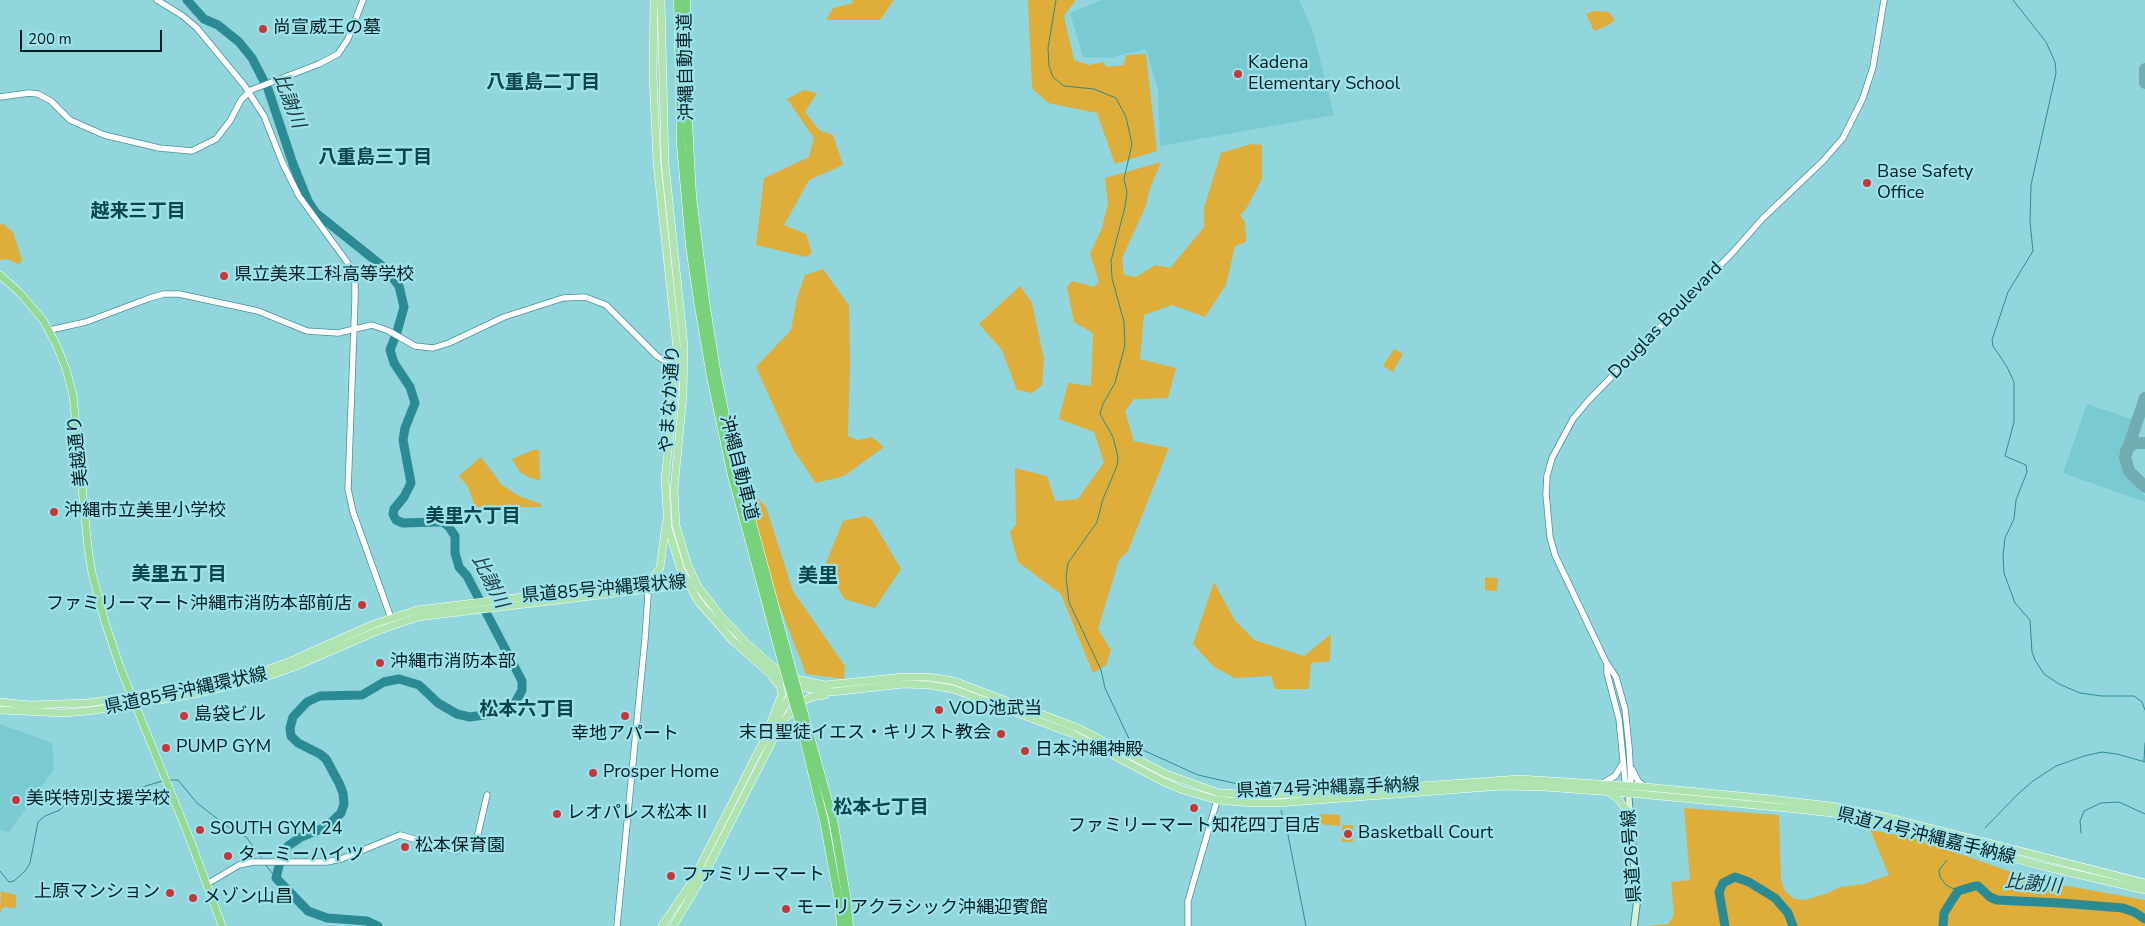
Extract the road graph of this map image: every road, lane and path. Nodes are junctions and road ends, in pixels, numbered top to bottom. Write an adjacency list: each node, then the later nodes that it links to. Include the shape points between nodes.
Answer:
1 (157, 0): 8 (street, via 197,28)
2 (363, 0): 8 (street, via 348,40 338,54)
3 (654, 0): 10 (main road, やまなか通り, via 654,76)
4 (661, 0): 10 (main road, やまなか通り)
5 (678, 0): 23 (highway, 沖縄自動車道, via 682,154 698,301 732,476)
6 (686, 0): 23 (highway, 沖縄自動車道, via 691,188 705,301 732,448)
7 (1884, 0): 24 (street, Douglas Boulevard, via 1873,67 1863,98 1843,138 1588,401 1573,419 1552,458 1546,476 1550,537 1555,555)
8 (248, 92): 9 (street, via 216,138 198,149 182,151 104,135 70,120 51,101 38,94); 12 (street, via 264,116 299,196 350,266 355,291)
9 (0, 97)
10 (661, 163): 14 (main road, やまなか通り, via 681,307)
11 (0, 275): 13 (highway, 美越通り, via 20,293)
12 (353, 329): 13 (street, via 338,333 307,332 258,311 179,294 164,294 86,322); 14 (street, via 372,325 415,346 433,348 504,317 563,298 585,297 606,305 657,356 668,363); 21 (street, via 348,489 353,512)
13 (50, 330): 28 (highway, 美越通り, via 64,361 73,396 92,572 104,619)
14 (680, 365): 15 (main road, やまなか通り, via 665,478); 16 (main road, やまなか通り, via 683,396 674,475 674,511 681,547)
15 (667, 519): 17 (main road, やまなか通り, via 673,549); 18 (main road, via 660,568 653,578)
16 (696, 581): 17 (main road, 県道85号沖縄環状線); 26 (main road, やまなか通り, via 722,618 758,655)
17 (688, 583): 18 (main road, 県道85号沖縄環状線); 19 (main road, 県道85号沖縄環状線); 25 (main road, やまなか通り, via 703,607 733,641)
18 (640, 584): 20 (main road, 県道85号沖縄環状線)
19 (646, 590): 20 (main road, 県道85号沖縄環状線); 48 (street, via 645,638)
20 (492, 604): 21 (main road, 県道85号沖縄環状線, via 473,602 434,607); 22 (main road, 県道85号沖縄環状線)
21 (391, 618): 22 (street); 28 (main road, 県道85号沖縄環状線, via 258,673 224,682)
22 (393, 625): 30 (main road, 県道85号沖縄環状線, via 260,679)
23 (786, 663): 33 (highway, 沖縄自動車道, bridge)
24 (1607, 663): 35 (street, Douglas Boulevard, via 1619,719); 36 (street, Douglas Boulevard, via 1616,677 1625,709)
25 (772, 675): 26 (main road, やまなか通り); 34 (main road, via 781,690 781,699)
26 (798, 684): 27 (main road, 県道74号沖縄嘉手納線); 32 (main road); 34 (main road); 42 (main road, 県道74号沖縄嘉手納線, via 838,685 929,676 954,681 1078,728 1166,774)
27 (832, 692): 32 (main road, via 802,702); 42 (main road, 県道74号沖縄嘉手納線, via 904,684 953,689 1071,733 1183,790)
28 (132, 696): 29 (main road, 県道85号沖縄環状線, via 63,705); 30 (highway, 美越通り)
29 (0, 702)
30 (135, 704): 31 (main road, 県道85号沖縄環状線, via 63,713); 45 (highway, 美越通り)
31 (0, 710)
32 (781, 724): 50 (main road, via 705,873)
33 (807, 738): 51 (highway, 沖縄自動車道, via 838,893); 52 (highway, 沖縄自動車道, via 832,819)
34 (758, 752): 49 (main road, via 692,882)
35 (1623, 762): 37 (street, via 1615,776); 39 (street, Douglas Boulevard)
36 (1630, 767): 38 (street); 39 (street, Douglas Boulevard)
37 (1599, 785): 39 (main road, 県道74号沖縄嘉手納線); 42 (main road, 県道74号沖縄嘉手納線, via 1510,779 1312,794)
38 (1646, 788): 39 (main road, 県道74号沖縄嘉手納線); 44 (main road, 県道74号沖縄嘉手納線, via 1831,806)
39 (1628, 790): 40 (main road, 県道74号沖縄嘉手納線); 43 (main road, 県道26号線); 46 (main road, 県道74号沖縄嘉手納線, via 1854,816)
40 (1609, 792): 42 (main road, 県道74号沖縄嘉手納線, via 1502,786 1252,804); 43 (main road)
41 (487, 795): 45 (street, via 477,838 464,849 456,851 400,835 327,862 253,862 239,865)
42 (1218, 796): 53 (street, via 1188,901)
43 (1630, 815): 54 (main road, 県道26号線, via 1636,902)
44 (2145, 883)
45 (207, 884): 47 (highway, 美越通り)
46 (2145, 890)
47 (222, 926)
48 (617, 926)
49 (662, 926)
50 (673, 926)
51 (841, 926)
52 (849, 926)
53 (1188, 926)
54 (1634, 926)

